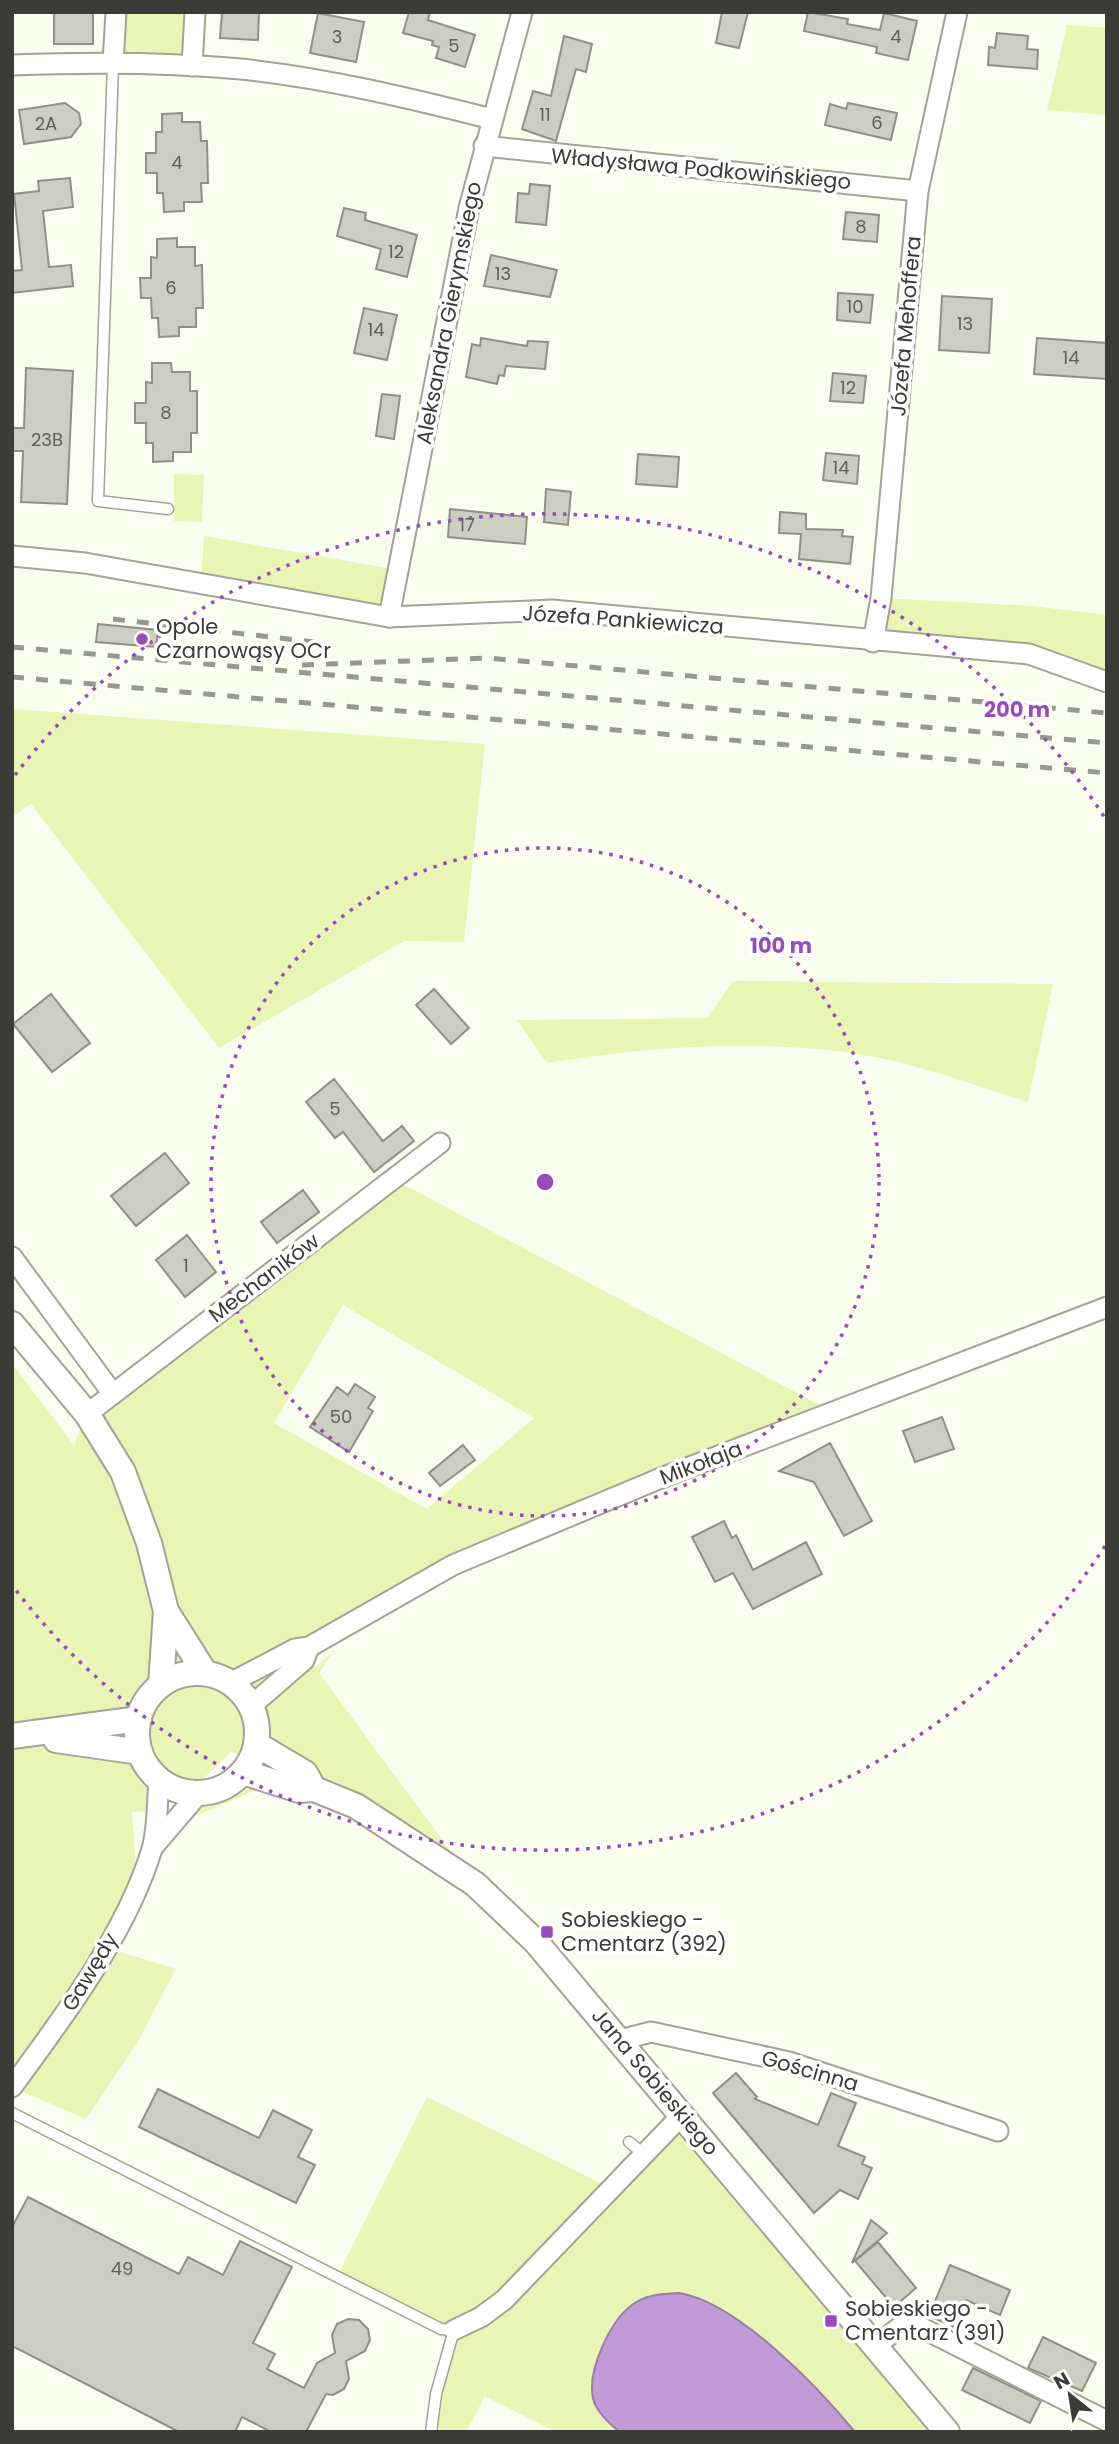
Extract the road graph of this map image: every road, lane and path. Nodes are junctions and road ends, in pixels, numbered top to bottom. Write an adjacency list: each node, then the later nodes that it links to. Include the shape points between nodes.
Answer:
1 (116, 12): 5 (street)
2 (195, 12): 7 (street)
3 (522, 12): 8 (street, Aleksandra Gierymskiego)
4 (957, 12): 10 (street, Józefa Mehoffera)
5 (113, 63): 6 (street); 7 (street); 11 (lane, via 98,501)
6 (12, 65)
7 (192, 66): 8 (street, via 355,86)
8 (492, 119): 9 (street, Aleksandra Gierymskiego)
9 (484, 146): 10 (street, Władysława Podkowińskiego); 13 (street, Aleksandra Gierymskiego)
10 (918, 191): 14 (street, Józefa Mehoffera)
11 (168, 509)
12 (12, 556): 13 (street, Józefa Pankiewicza, via 85,563)
13 (389, 617): 14 (street, Józefa Pankiewicza, via 552,610)
14 (873, 642): 15 (street, Józefa Pankiewicza, via 1029,654)
15 (1107, 682)
16 (440, 1143): 20 (street, Mechaników)
17 (12, 1257): 20 (street)
18 (1107, 1307): 23 (street, Mikołaja, via 682,1470 453,1565)
19 (12, 1324): 21 (street)
20 (113, 1394): 21 (street, Mechaników)
21 (87, 1413): 22 (street, via 131,1492)
22 (166, 1611): 24 (street); 26 (street)
23 (309, 1647): 25 (street, Mikołaja, via 295,1649); 27 (street, Mikołaja, via 304,1660)
24 (205, 1673): 25 (street); 26 (street, via 182,1675)
25 (230, 1683): 27 (street)
26 (161, 1685): 28 (street, via 147,1700)
27 (251, 1706): 30 (street, via 257,1724)
28 (139, 1719): 29 (street); 31 (street)
29 (22, 1736): 31 (street)
30 (256, 1744): 32 (street); 34 (street, Jana Sobieskiego, via 305,1773)
31 (140, 1752): 33 (street)
32 (243, 1772): 34 (street, Jana Sobieskiego, via 299,1790); 35 (street, via 231,1783)
33 (159, 1780): 35 (street, via 178,1790); 36 (street, Gawędy)
34 (314, 1789): 37 (street, Jana Sobieskiego, via 356,1806 475,1884 536,1942)
35 (199, 1793): 36 (street, Gawędy)
36 (153, 1847): 38 (street, Gawędy, via 107,1949)
37 (620, 2040): 40 (street, Jana Sobieskiego); 41 (street, Gościnna, via 651,2032 789,2062)
38 (12, 2087)
39 (12, 2113): 42 (lane, via 441,2329)
40 (682, 2115): 42 (street, via 637,2148 504,2300); 43 (street, Jana Sobieskiego)
41 (998, 2131)
42 (454, 2330): 45 (lane)
43 (875, 2346): 44 (street, via 908,2321); 46 (street, Jana Sobieskiego)
44 (1107, 2421)
45 (431, 2432)
46 (947, 2432)

